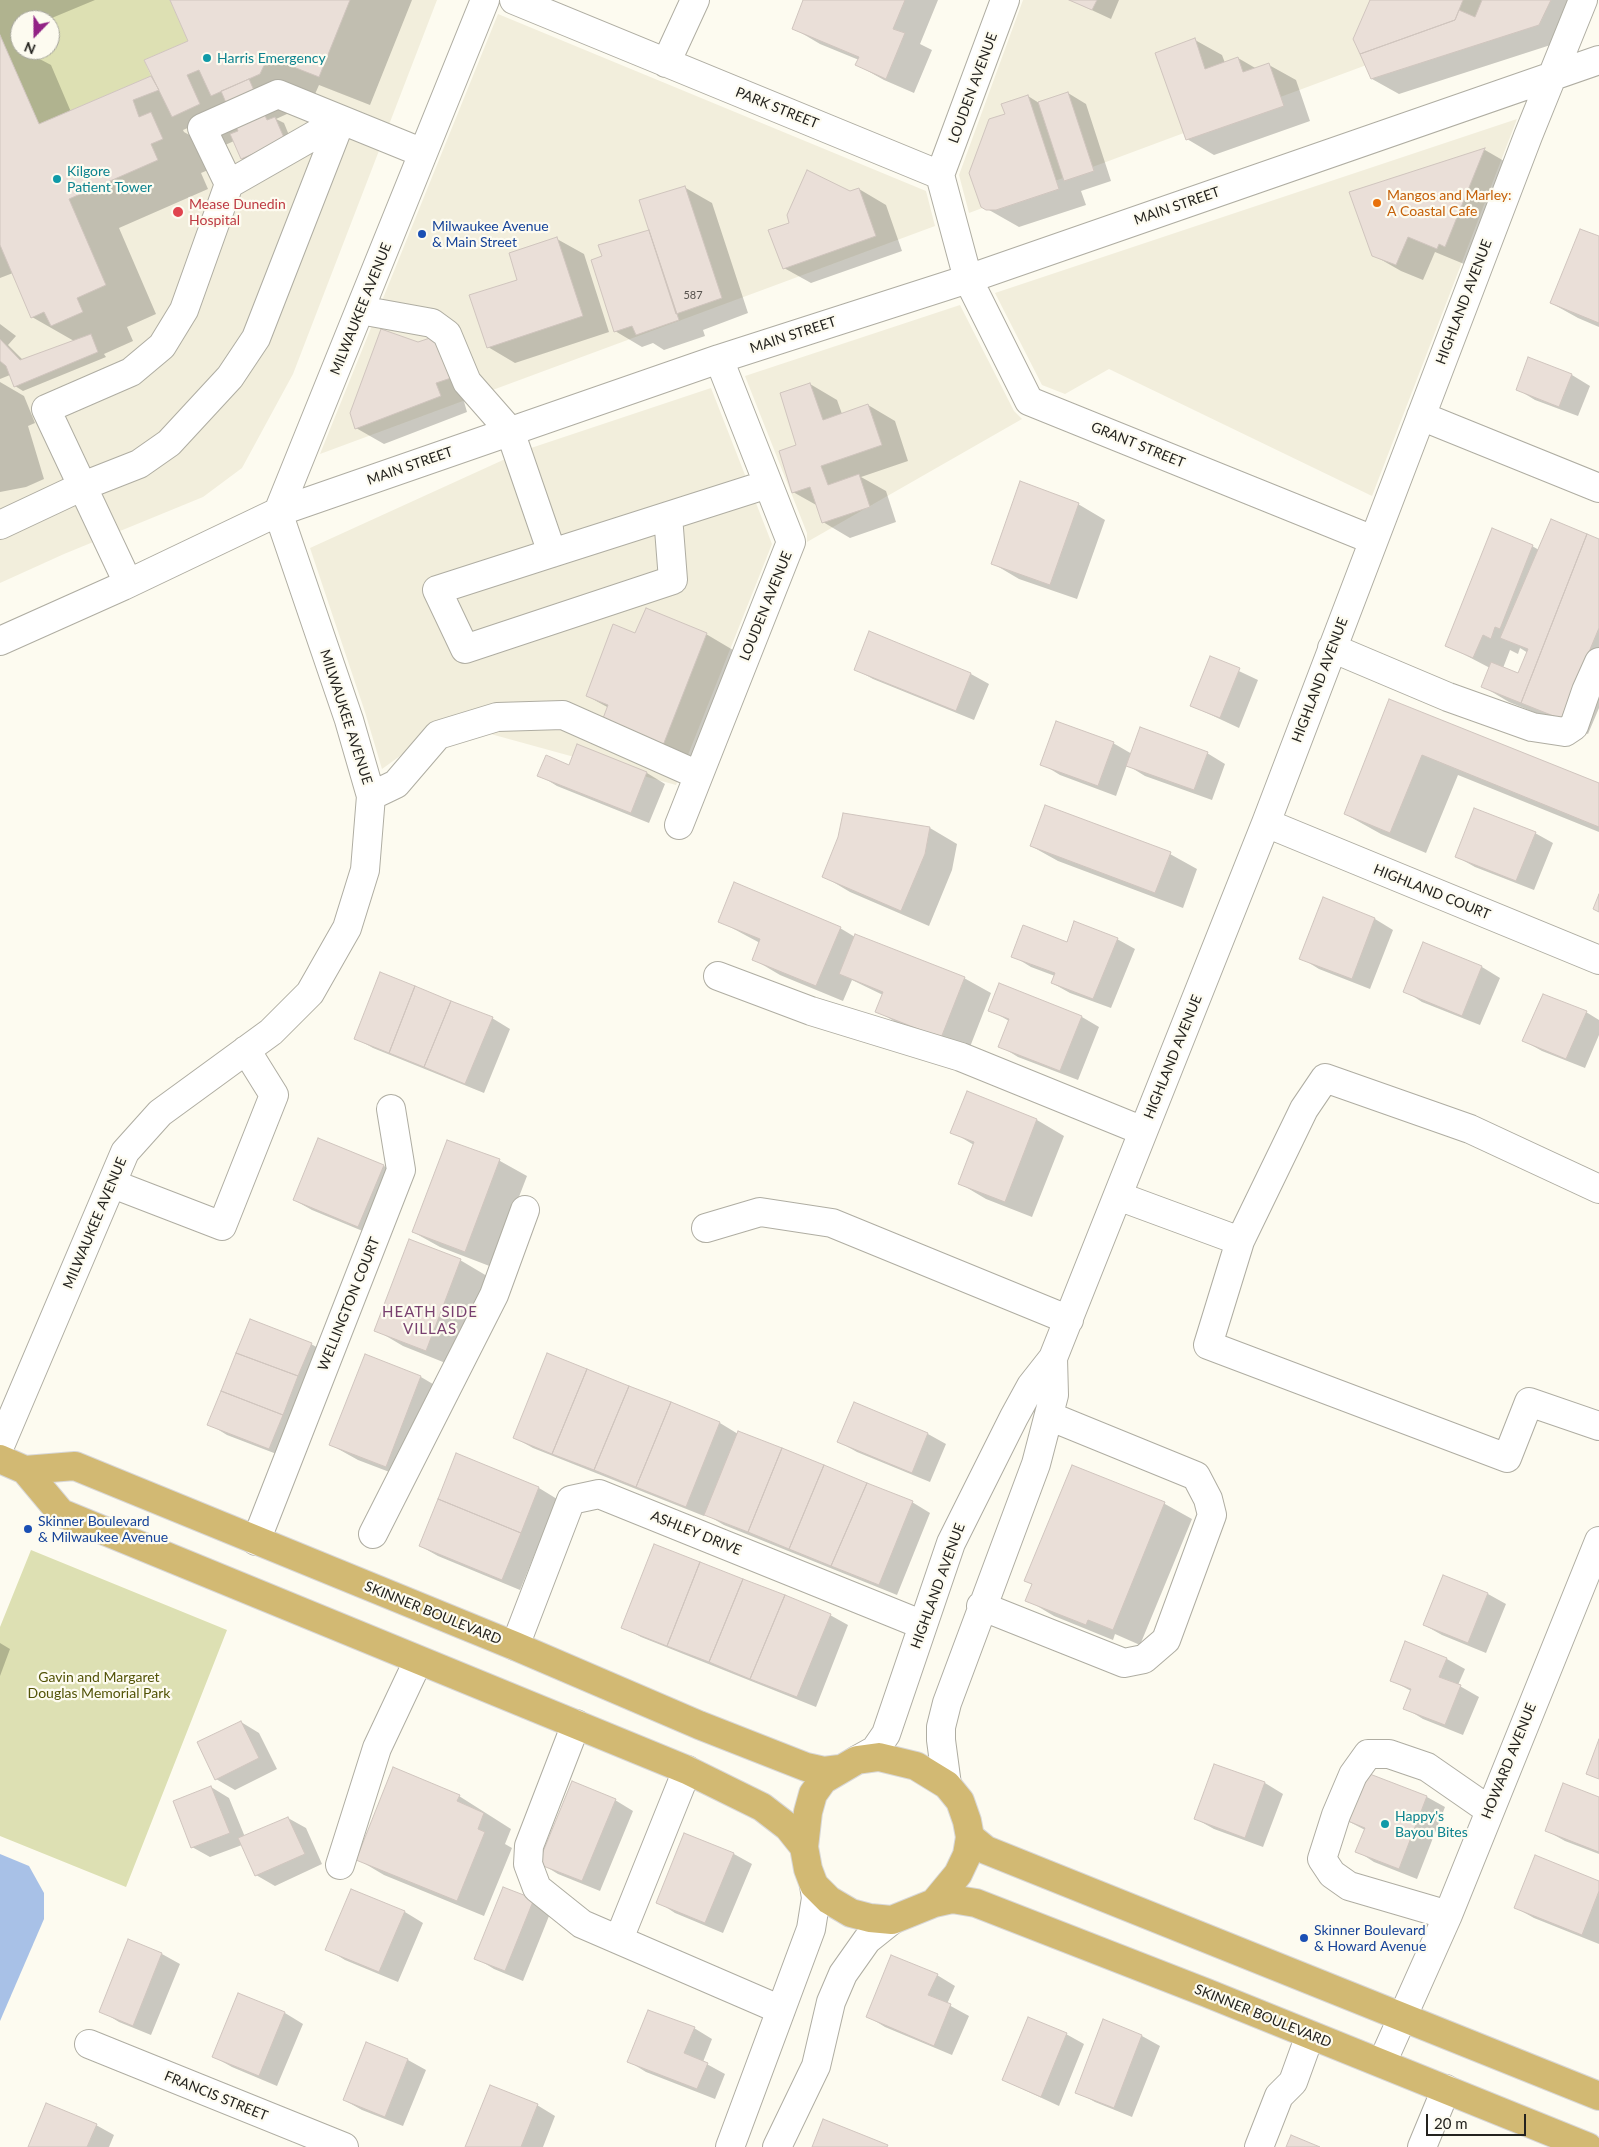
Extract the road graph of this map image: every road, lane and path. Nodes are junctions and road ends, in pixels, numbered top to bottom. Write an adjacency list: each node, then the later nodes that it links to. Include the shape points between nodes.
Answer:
1 (485, 0): 10 (street, MILWAUKEE AVENUE)
2 (514, 0): 7 (street, PARK STREET)
3 (1005, 0): 11 (street, LOUDEN AVENUE)
4 (1583, 0): 8 (street, HIGHLAND AVENUE)
5 (692, 1): 7 (street)
6 (1599, 60): 8 (street, MAIN STREET)
7 (666, 63): 11 (street, PARK STREET)
8 (1552, 76): 13 (street, MAIN STREET); 16 (street, HIGHLAND AVENUE)
9 (341, 120): 10 (street); 12 (street); 12 (street, via 278,94 202,128); 19 (street, via 256,338 230,378 169,443 139,464)
10 (423, 153): 14 (street, MILWAUKEE AVENUE)
11 (940, 175): 13 (street)
12 (229, 184): 19 (street, via 184,310 162,346 131,372 46,409)
13 (968, 279): 15 (street, MAIN STREET); 24 (street, GRANT STREET, via 1029,401)
14 (360, 310): 17 (street, via 432,324 446,334 467,382); 21 (street, MILWAUKEE AVENUE)
15 (719, 359): 17 (street, MAIN STREET); 18 (street, LOUDEN AVENUE)
16 (1421, 416): 20 (street); 24 (street, HIGHLAND AVENUE)
17 (510, 431): 21 (street, MAIN STREET); 25 (street)
18 (768, 484): 22 (street); 30 (street, LOUDEN AVENUE, via 791,542)
19 (83, 486): 23 (street); 26 (street)
20 (1599, 488)
21 (278, 512): 26 (street, MAIN STREET); 31 (street, MILWAUKEE AVENUE, via 349,720)
22 (668, 516): 25 (street); 25 (street, via 673,580 465,649 437,590)
23 (0, 525)
24 (1373, 540): 28 (street, HIGHLAND AVENUE)
25 (552, 552)
26 (128, 583): 27 (street, MAIN STREET)
27 (0, 641)
28 (1332, 648): 29 (street, via 1457,700 1532,727 1565,732 1574,726); 32 (street, HIGHLAND AVENUE)
29 (1599, 662)
30 (698, 775): 31 (street, via 563,715 497,717 438,735 396,784); 33 (street, LOUDEN AVENUE)
31 (371, 796): 36 (street, MILWAUKEE AVENUE, via 365,870 347,928 310,993 271,1032)
32 (1266, 824): 34 (street, HIGHLAND COURT); 38 (street, HIGHLAND AVENUE)
33 (678, 825)
34 (1599, 960)
35 (718, 976): 38 (street, via 811,1011 961,1057)
36 (246, 1050): 39 (street, MILWAUKEE AVENUE, via 160,1112 125,1152); 39 (street, via 274,1094 222,1226)
37 (391, 1109): 53 (street, WELLINGTON COURT, via 401,1170)
38 (1144, 1131): 41 (street, HIGHLAND AVENUE)
39 (113, 1184): 49 (street, MILWAUKEE AVENUE)
40 (1599, 1189): 44 (street, via 1470,1129 1325,1078 1304,1109)
41 (1118, 1196): 44 (street); 45 (street, HIGHLAND AVENUE)
42 (525, 1210): 52 (street, via 494,1295)
43 (706, 1228): 45 (street, via 760,1212 832,1223)
44 (1240, 1240): 48 (street, via 1208,1344 1507,1458 1529,1402)
45 (1069, 1320): 46 (street, HIGHLAND AVENUE)
46 (1053, 1358): 47 (street, HIGHLAND AVENUE, via 1054,1395); 56 (street, HIGHLAND AVENUE, via 1031,1386 986,1471 951,1543)
47 (1049, 1416): 55 (street, HIGHLAND AVENUE, via 1036,1464); 55 (street, via 1196,1476 1212,1515 1166,1640 1144,1659 1124,1663)
48 (1599, 1426)
49 (0, 1446)
50 (0, 1459): 51 (main road, SKINNER BOULEVARD)
51 (25, 1470): 53 (main road, SKINNER BOULEVARD, via 75,1466); 58 (main road, SKINNER BOULEVARD, via 61,1512 327,1620)
52 (373, 1534)
53 (256, 1541): 57 (main road, SKINNER BOULEVARD)
54 (1599, 1541): 63 (street, HOWARD AVENUE)
55 (981, 1606): 62 (street, HIGHLAND AVENUE, via 946,1702 941,1727)
56 (923, 1625): 57 (street, ASHLEY DRIVE, via 599,1494 571,1500); 60 (street, HIGHLAND AVENUE, via 886,1734 875,1750)
57 (515, 1646): 60 (main road, SKINNER BOULEVARD, via 798,1764 824,1771)
58 (418, 1661): 59 (main road, SKINNER BOULEVARD); 66 (street, via 377,1748)
59 (576, 1724): 61 (main road, SKINNER BOULEVARD); 71 (street, via 529,1846 528,1864 537,1888 582,1924)
60 (849, 1764): 62 (main road, SKINNER BOULEVARD, via 879,1757 897,1760 916,1766); 65 (main road, SKINNER BOULEVARD, via 823,1780 813,1794)
61 (687, 1770): 65 (main road, SKINNER BOULEVARD, via 762,1807 788,1827); 71 (street)
62 (947, 1785): 64 (main road, SKINNER BOULEVARD, via 960,1801)
63 (1489, 1810): 69 (street, HOWARD AVENUE); 69 (street, via 1428,1767 1389,1754 1368,1754 1353,1774 1336,1815 1322,1860 1332,1874 1349,1886)
64 (970, 1837): 68 (main road, SKINNER BOULEVARD, via 968,1855 958,1874); 73 (main road, via 986,1850)
65 (804, 1846): 67 (main road, SKINNER BOULEVARD)
66 (340, 1865)
67 (814, 1885): 70 (main road, SKINNER BOULEVARD, via 829,1900 850,1912); 72 (street, via 816,1898 811,1929)
68 (934, 1903): 70 (main road, SKINNER BOULEVARD); 74 (main road, SKINNER BOULEVARD, via 952,1899 976,1903)
69 (1448, 1915): 73 (street, HOWARD AVENUE)
70 (892, 1920): 81 (street, via 867,1940 843,1974 831,2002 816,2066)
71 (619, 1940): 72 (street)
72 (781, 2010): 80 (street)
73 (1402, 2019): 76 (street, HOWARD AVENUE); 78 (main road)
74 (1310, 2035): 76 (main road, SKINNER BOULEVARD); 82 (street, via 1293,2082 1279,2096)
75 (88, 2044): 79 (street, FRANCIS STREET)
76 (1382, 2063): 77 (main road, SKINNER BOULEVARD)
77 (1446, 2089): 83 (street); 84 (main road, SKINNER BOULEVARD)
78 (1599, 2096)
79 (344, 2147)
80 (730, 2147)
81 (777, 2147)
82 (1258, 2147)
83 (1422, 2147)
84 (1588, 2147)

